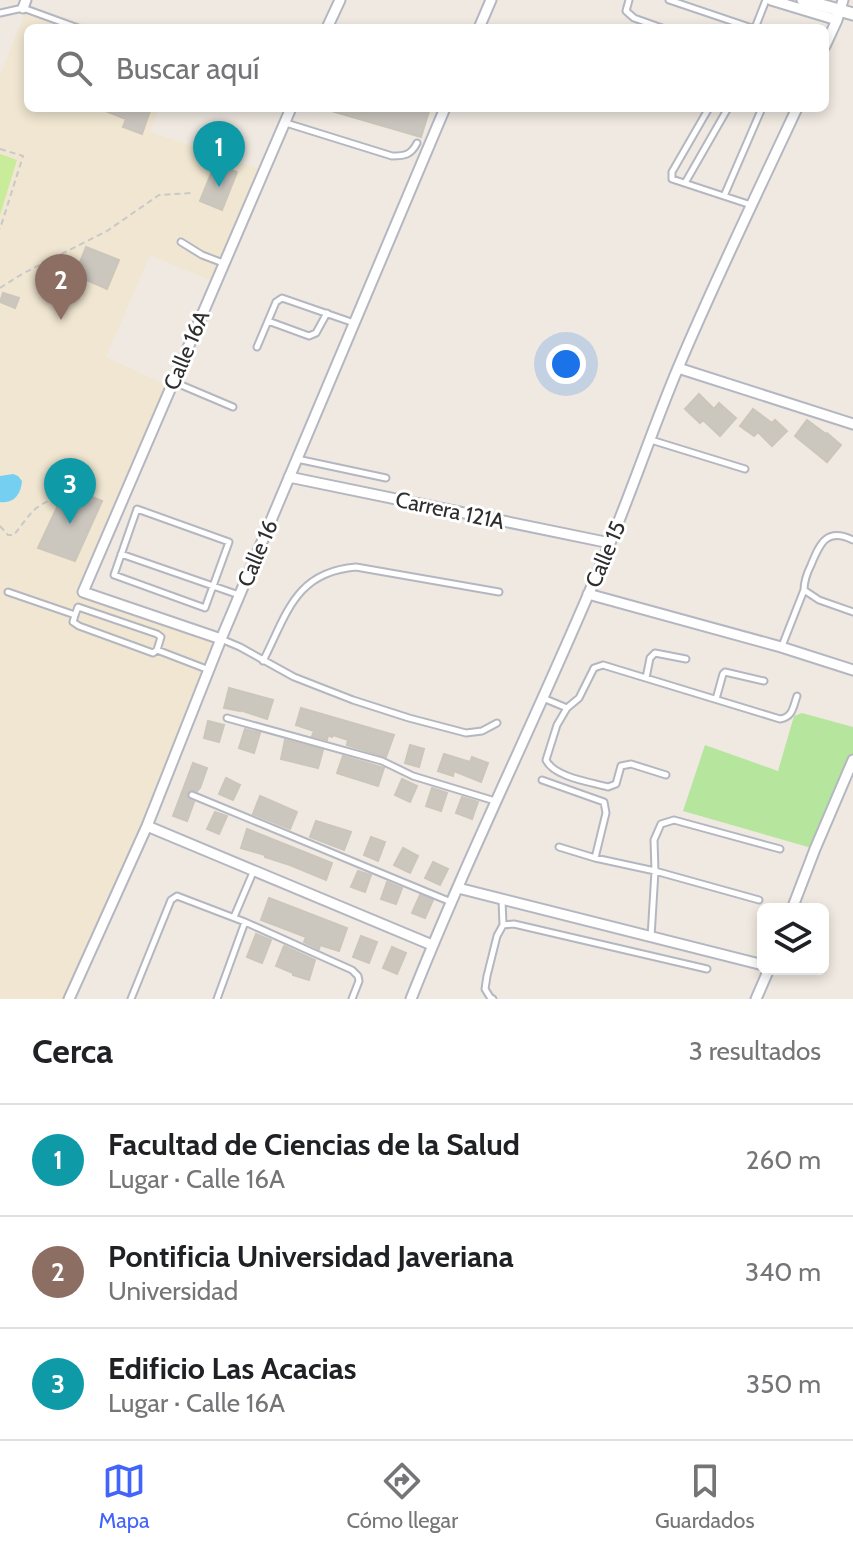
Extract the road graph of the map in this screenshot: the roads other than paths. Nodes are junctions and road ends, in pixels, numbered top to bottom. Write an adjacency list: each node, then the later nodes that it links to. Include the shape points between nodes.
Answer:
1 (340, 0): 12 (street)
2 (491, 0): 13 (street)
3 (629, 0): 14 (lane, via 626,11)
4 (669, 0): 15 (lane)
5 (769, 0): 8 (street); 16 (lane)
6 (803, 0): 8 (street)
7 (24, 4): 9 (lane); 11 (lane)
8 (840, 10): 10 (street); 17 (street)
9 (0, 13)
10 (853, 14)
11 (69, 24)
12 (329, 24)
13 (481, 24)
14 (651, 24)
15 (742, 24)
16 (756, 24)
17 (829, 36)
18 (289, 112): 24 (street, Calle 16A)
19 (443, 112): 33 (street, Calle 16)
20 (707, 112): 26 (lane, via 672,172 672,179)
21 (726, 112): 26 (lane)
22 (760, 112): 27 (lane)
23 (795, 112): 28 (street, Calle 15)
24 (285, 122): 25 (lane, via 392,156 410,153); 30 (street, Calle 16A)
25 (417, 143)
26 (685, 183): 27 (lane)
27 (724, 196): 28 (lane)
28 (752, 205): 35 (street, Calle 15)
29 (181, 242): 30 (lane)
30 (223, 263): 36 (street, Calle 16A)
31 (327, 313): 32 (lane, via 309,336); 32 (lane, via 282,298); 33 (lane)
32 (268, 321): 34 (lane)
33 (354, 323): 40 (street, Calle 16)
34 (257, 347)
35 (678, 368): 38 (street); 39 (street, Calle 15)
36 (173, 381): 37 (lane); 55 (street, Calle 16A, via 83,592)
37 (233, 407)
38 (853, 424)
39 (650, 440): 41 (lane); 45 (street, Calle 15)
40 (297, 459): 42 (street, Calle 16); 43 (lane)
41 (745, 469)
42 (289, 477): 45 (street, Carrera 121A); 52 (street, Calle 16)
43 (386, 478)
44 (853, 540): 48 (lane, via 830,536 820,542)
45 (610, 543): 51 (street, Calle 15)
46 (121, 554): 47 (lane); 47 (lane, via 114,575 205,608); 47 (lane, via 137,509 229,542)
47 (213, 586): 52 (lane)
48 (804, 590): 53 (lane); 56 (lane)
49 (8, 592): 54 (lane)
50 (499, 592): 59 (lane, via 356,567 339,569 297,593)
51 (588, 594): 56 (street); 65 (street, Calle 15)
52 (239, 595): 55 (street, Calle 16)
53 (853, 612)
54 (75, 615): 57 (lane, via 73,622 79,626 153,653); 57 (lane, via 78,607 160,635)
55 (221, 639): 59 (lane); 60 (street, Calle 16)
56 (781, 647): 61 (street)
57 (157, 650): 60 (lane)
58 (686, 659): 62 (lane, via 655,653)
59 (263, 661): 69 (lane, via 409,718 466,733)
60 (209, 670): 75 (street, Calle 16)
61 (853, 670)
62 (646, 678): 66 (lane); 67 (lane, via 599,666)
63 (764, 681): 66 (lane, via 725,672)
64 (797, 696): 66 (lane, via 791,714 780,719)
65 (543, 698): 67 (lane); 74 (street, Calle 15)
66 (716, 699)
67 (567, 708): 71 (lane, via 546,760 550,768 608,787 616,784 621,766)
68 (227, 718): 74 (lane, via 382,761)
69 (497, 723)
70 (853, 760): 85 (street)
71 (666, 775)
72 (542, 780): 78 (lane, via 604,802)
73 (192, 795): 84 (lane)
74 (495, 801): 81 (street, Calle 15)
75 (147, 826): 79 (street); 94 (street, Calle 16)
76 (559, 847): 78 (lane)
77 (780, 849): 80 (lane, via 674,820 657,831)
78 (595, 858): 80 (lane)
79 (254, 870): 86 (lane); 90 (street)
80 (655, 871): 83 (lane); 89 (lane)
81 (458, 888): 82 (street); 84 (street, Calle 15)
82 (502, 899): 88 (lane); 89 (street)
83 (759, 900)
84 (451, 902): 90 (street, Calle 15)
85 (794, 903)
86 (234, 917): 87 (lane); 95 (lane, via 183,897 171,900)
87 (245, 922): 96 (lane); 97 (lane, via 356,973 359,981)
88 (503, 925): 92 (lane); 99 (lane, via 485,989)
89 (651, 937): 91 (street)
90 (432, 945): 98 (street, Calle 15)
91 (757, 964)
92 (707, 969)
93 (766, 975): 100 (street)
94 (69, 999)
95 (131, 999)
96 (217, 999)
97 (352, 999)
98 (411, 999)
99 (493, 999)
100 (756, 999)

